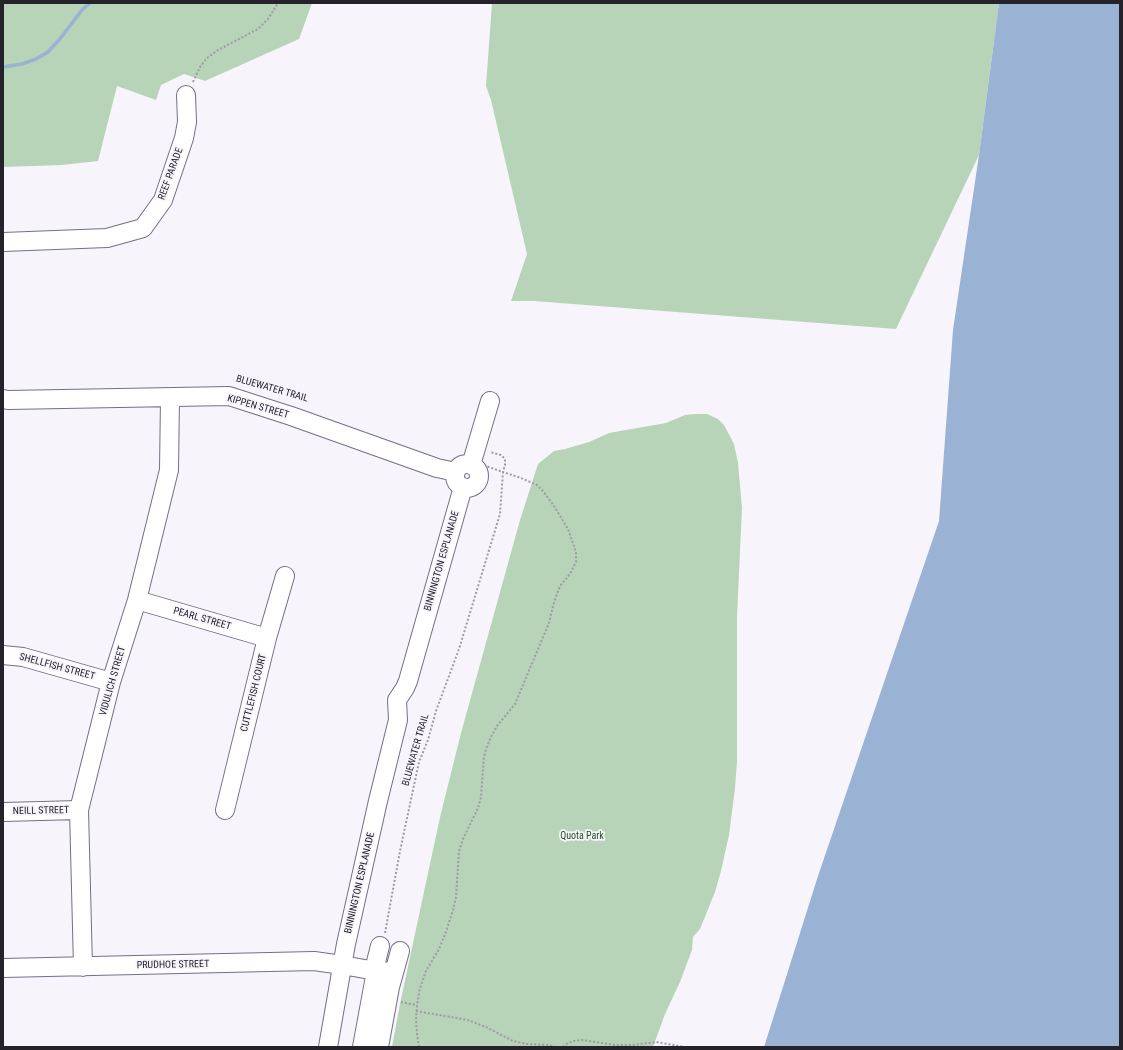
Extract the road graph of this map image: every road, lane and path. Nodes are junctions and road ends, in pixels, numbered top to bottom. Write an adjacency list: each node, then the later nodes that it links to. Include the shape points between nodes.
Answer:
1 (278, 3): 2 (path, via 258,29 218,50 203,62)
2 (186, 94): 3 (street, REEF PARADE, via 187,127 184,138 163,200 143,228 108,238)
3 (3, 242)
4 (170, 398): 5 (street, KIPPEN STREET); 7 (street, KIPPEN STREET, via 229,396 437,468); 10 (street, VIDULICH STREET, via 169,470)
5 (3, 399)
6 (490, 401): 7 (street, BINNINGTON ESPLANADE)
7 (467, 467): 8 (path); 8 (path, BLUEWATER TRAIL, via 501,455 506,462); 18 (street, BINNINGTON ESPLANADE, via 408,682 409,703 398,720)
8 (503, 472): 17 (path, BLUEWATER TRAIL, via 500,514 413,787 384,933); 24 (path, via 521,478 544,492 568,529 576,552 576,562 560,586 549,623 515,704 497,726 486,749 481,797 459,851 453,910 446,932 426,971)
9 (285, 576): 11 (street, CUTTLEFISH COURT)
10 (137, 600): 11 (street, PEARL STREET); 13 (street, VIDULICH STREET)
11 (267, 638): 15 (street, CUTTLEFISH COURT)
12 (3, 655): 13 (street, SHELLFISH STREET, via 23,657)
13 (111, 682): 14 (street, VIDULICH STREET)
14 (79, 810): 16 (street, NEILL STREET); 19 (street, VIDULICH STREET)
15 (225, 810)
16 (3, 812)
17 (390, 945): 21 (street); 22 (street)
18 (342, 964): 19 (street, PRUDHOE STREET, via 314,961); 21 (street, PRUDHOE STREET); 26 (street, BINNINGTON ESPLANADE)
19 (83, 967): 20 (street, PRUDHOE STREET)
20 (3, 968)
21 (375, 971): 22 (street, PRUDHOE STREET); 27 (street)
22 (394, 972): 28 (street)
23 (394, 1000): 24 (path)
24 (417, 1005): 25 (path)
25 (416, 1011): 29 (path); 30 (path, via 468,1020 513,1041)
26 (328, 1047)
27 (362, 1047)
28 (379, 1047)
29 (419, 1047)
30 (556, 1047)
31 (563, 1047): 32 (path, via 568,1043 582,1040 615,1045 656,1042)
32 (685, 1047)

